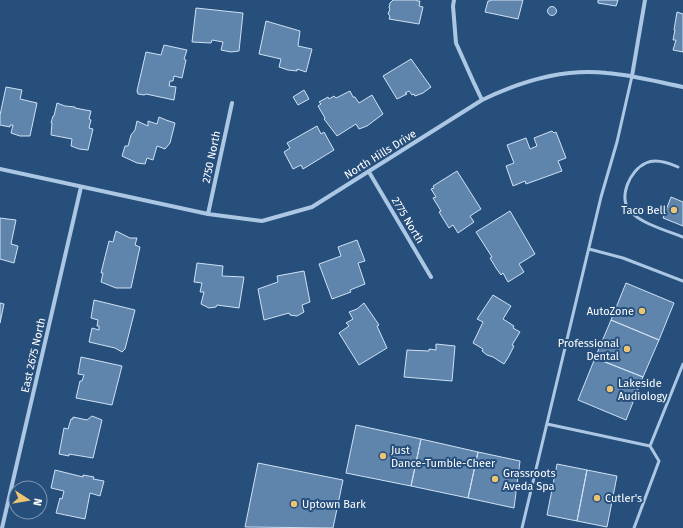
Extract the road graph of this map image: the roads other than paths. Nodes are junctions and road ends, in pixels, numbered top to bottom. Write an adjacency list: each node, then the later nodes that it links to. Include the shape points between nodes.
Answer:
1 (454, 0): 5 (street, via 456,43)
2 (645, 0): 3 (street)
3 (632, 76): 4 (street, North Hills Drive); 5 (street, North Hills Drive, via 592,72 555,75 506,88); 13 (lane, via 618,142 601,197)
4 (683, 87)
5 (482, 100): 9 (street, North Hills Drive)
6 (232, 103): 11 (street, 2750 North)
7 (678, 167): 12 (lane, via 660,160 646,162 630,181 624,202 630,212 643,220)
8 (0, 170): 10 (street, North Hills Drive)
9 (369, 172): 11 (street, North Hills Drive, via 312,207 262,221); 14 (street, 2775 North)
10 (81, 187): 11 (street, North Hills Drive); 19 (street, East 2675 North)
11 (208, 214)
12 (683, 237)
13 (589, 249): 15 (lane, via 623,258); 17 (lane)
14 (431, 277)
15 (683, 281)
16 (683, 364): 18 (lane)
17 (547, 424): 18 (lane); 20 (lane)
18 (650, 446): 21 (lane, via 660,461)
19 (2, 528)
20 (522, 528)
21 (634, 528)

